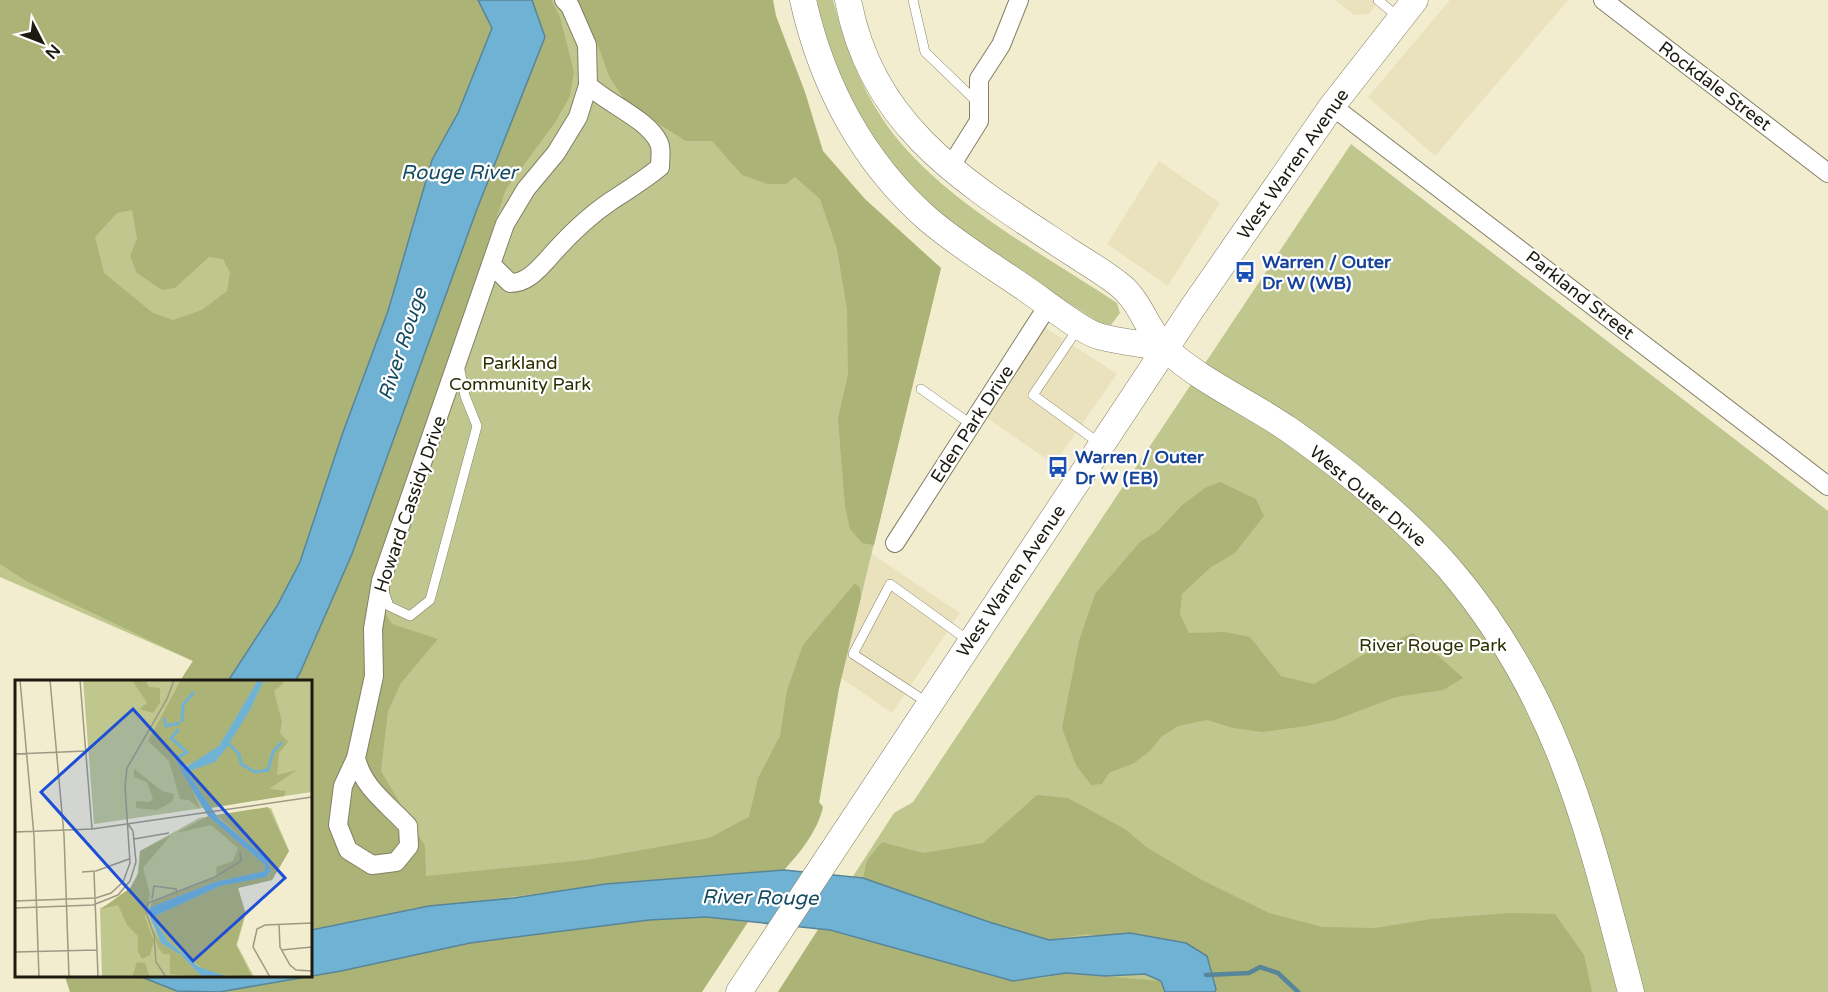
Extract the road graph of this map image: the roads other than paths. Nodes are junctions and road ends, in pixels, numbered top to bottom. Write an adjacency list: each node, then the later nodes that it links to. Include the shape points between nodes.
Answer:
1 (564, 0): 9 (street, Howard Cassidy Drive, via 587,45)
2 (803, 0): 15 (main road, West Outer Drive, via 832,90 871,157 929,220)
3 (848, 0): 12 (main road, West Outer Drive, via 857,36 883,92 905,123)
4 (913, 0): 10 (lane, via 925,52)
5 (1019, 0): 10 (street, via 1001,45 979,79)
6 (1378, 0): 8 (lane)
7 (1602, 0): 13 (street, Rockdale Street)
8 (1408, 9): 11 (main road, West Warren Avenue)
9 (588, 85): 14 (street, Howard Cassidy Drive, via 579,117 505,224); 14 (street, via 648,128 660,144 660,166 581,224 521,283 510,283)
10 (978, 104): 12 (street, via 979,121)
11 (1332, 106): 19 (main road, West Warren Avenue); 26 (street, Parkland Street)
12 (949, 170): 16 (main road, West Outer Drive, via 1124,288)
13 (1828, 173)
14 (491, 264): 20 (street, Howard Cassidy Drive)
15 (1048, 304): 17 (main road, West Outer Drive); 24 (street, Eden Park Drive)
16 (1136, 305): 18 (main road); 19 (main road, West Outer Drive)
17 (1080, 326): 18 (main road, West Outer Drive, via 1096,336); 25 (lane, via 1033,395)
18 (1111, 338): 19 (main road, West Outer Drive)
19 (1165, 348): 25 (main road, West Warren Avenue); 33 (main road, West Outer Drive, via 1289,430 1347,475 1415,532 1481,609 1528,682 1560,750 1598,866)
20 (458, 361): 22 (lane); 23 (street, Howard Cassidy Drive)
21 (921, 389): 24 (lane)
22 (465, 396): 23 (lane); 28 (lane, via 477,426 430,600 410,616 390,606)
23 (445, 400): 28 (street, Howard Cassidy Drive)
24 (972, 425): 27 (street, Eden Park Drive)
25 (1101, 445): 29 (main road, West Warren Avenue)
26 (1828, 486)
27 (895, 543)
28 (381, 581): 31 (street, Howard Cassidy Drive, via 373,629 374,676)
29 (970, 642): 30 (main road, West Warren Avenue); 30 (lane, via 890,584 853,654)
30 (929, 704): 32 (main road, West Warren Avenue)
31 (356, 758): 31 (street, Howard Cassidy Drive, via 343,786 338,825 348,850 372,865 396,862 409,846 408,826 369,788 360,775)
32 (739, 992)
33 (1631, 992)

